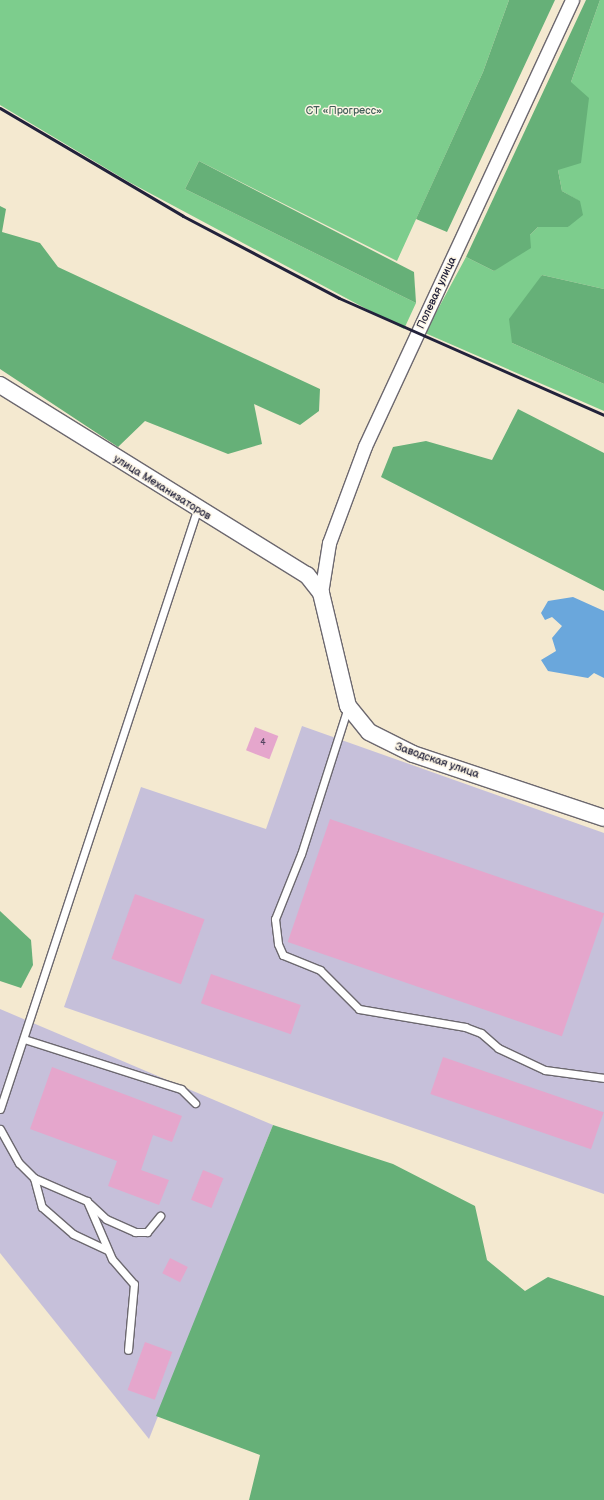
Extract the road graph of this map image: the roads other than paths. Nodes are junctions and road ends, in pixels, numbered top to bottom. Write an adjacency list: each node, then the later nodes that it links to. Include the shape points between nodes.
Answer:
1 (572, 0): 4 (street, Полевая улица, via 365,446 329,543)
2 (0, 385): 3 (street, улица Механизаторов)
3 (197, 510): 4 (street, улица Механизаторов, via 307,575); 7 (lane, via 115,751)
4 (322, 592): 5 (street, Заводская улица)
5 (348, 706): 6 (street, Заводская улица, via 369,732 388,744); 8 (lane, via 301,854 275,919 278,944 283,955 320,970 359,1009 465,1027 481,1033 498,1048 545,1070)
6 (604, 818)
7 (24, 1039): 9 (lane, via 181,1089); 10 (lane)
8 (604, 1078)
9 (195, 1103)
10 (0, 1109)
11 (0, 1129): 12 (lane, via 19,1163)
12 (34, 1178): 13 (lane); 15 (lane, via 42,1207 73,1234)
13 (87, 1201): 14 (lane, via 106,1219 135,1232 147,1232); 15 (lane)
14 (160, 1216)
15 (108, 1250): 16 (lane, via 134,1284)
16 (128, 1350)

